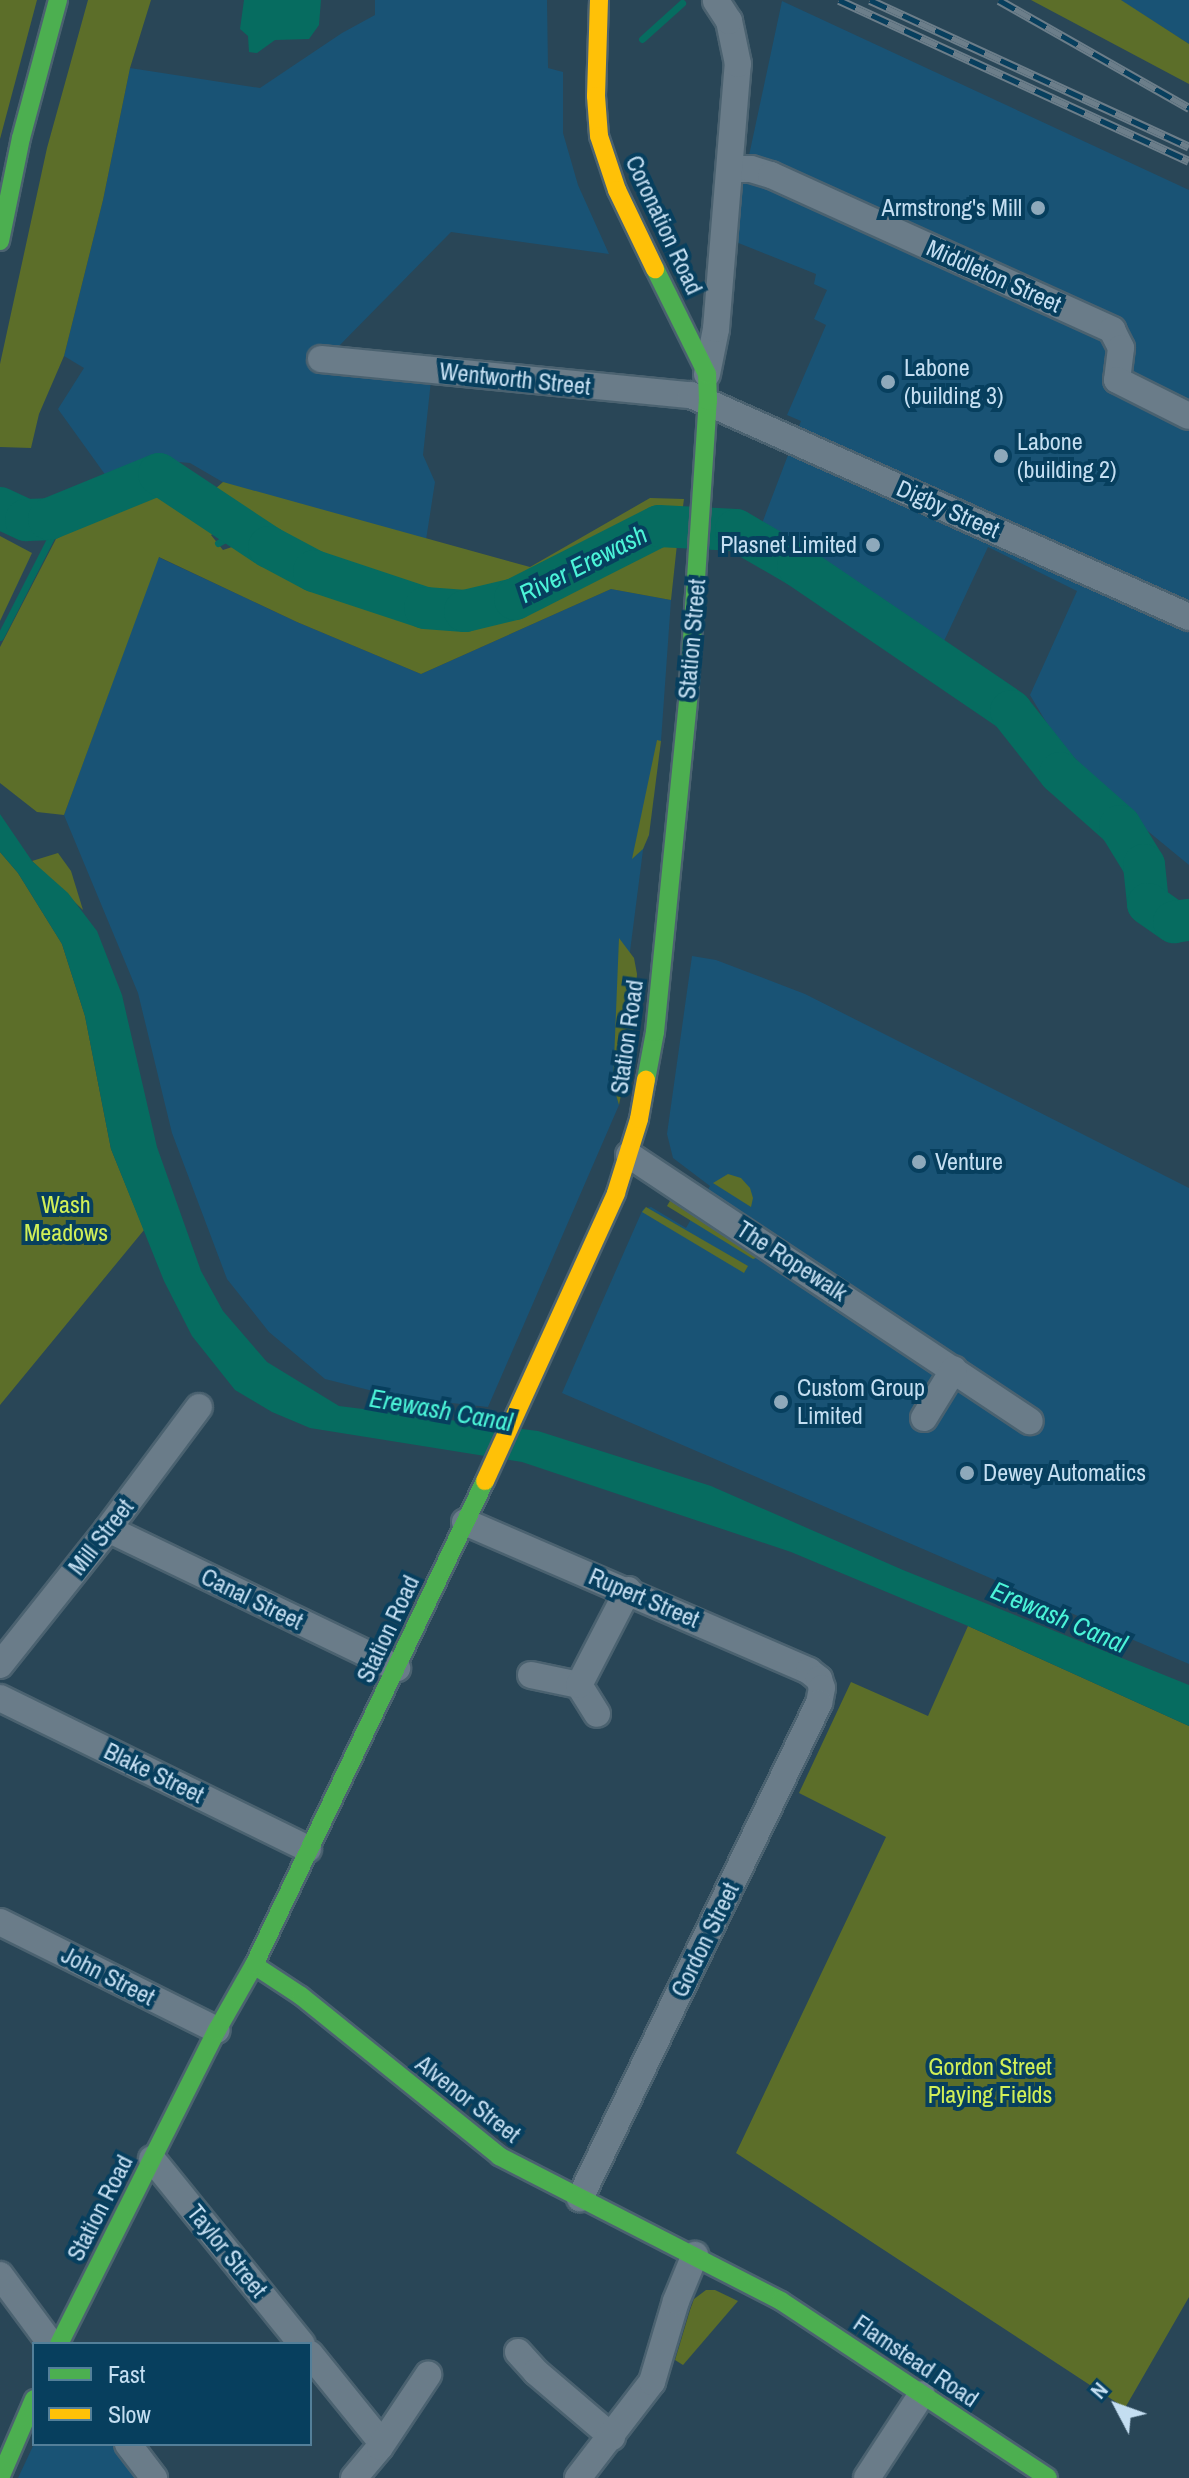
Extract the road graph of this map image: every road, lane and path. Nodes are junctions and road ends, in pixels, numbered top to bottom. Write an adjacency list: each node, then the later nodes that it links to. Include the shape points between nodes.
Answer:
1 (58, 0): 5 (street)
2 (599, 0): 6 (street, Coronation Road, via 596,118 606,162)
3 (716, 1): 4 (street, Station Street, via 729,21 738,64)
4 (731, 169): 8 (street, Station Street); 10 (street, Middleton Street, via 771,175 1112,330 1120,340 1117,380)
5 (0, 241)
6 (685, 327): 8 (street, Station Street)
7 (321, 359): 9 (street, Wentworth Street, via 691,395)
8 (707, 374): 9 (street, Station Street)
9 (708, 401): 11 (street, Digby Street); 12 (street, Station Street)
10 (1189, 416)
11 (1189, 617)
12 (668, 903): 13 (street, Station Road, via 655,1032)
13 (629, 1155): 14 (street, The Ropewalk); 18 (street, Station Road)
14 (954, 1369): 16 (street); 17 (street, The Ropewalk)
15 (199, 1407): 19 (street, Mill Street)
16 (924, 1418)
17 (1030, 1421)
18 (465, 1522): 20 (street, Rupert Street); 22 (street, Station Road)
19 (108, 1529): 21 (street, Mill Street); 22 (street, Canal Street)
20 (628, 1590): 24 (street, Rupert Street); 25 (street)
21 (0, 1665)
22 (397, 1668): 28 (street, Station Road)
23 (531, 1675): 25 (street)
24 (819, 1679): 33 (street, Gordon Street, via 819,1703)
25 (579, 1685): 27 (street)
26 (0, 1698): 28 (street, Blake Street)
27 (597, 1714)
28 (308, 1849): 30 (street, Station Road)
29 (0, 1922): 31 (street, John Street)
30 (254, 1965): 31 (street, Station Road); 33 (street, Alvenor Street, via 301,1996 474,2139)
31 (217, 2030): 32 (street, Station Road)
32 (152, 2159): 38 (street, Station Road); 39 (street, Taylor Street)
33 (580, 2198): 34 (street, Alvenor Street)
34 (695, 2255): 36 (street, Alvenor Street); 45 (street, via 652,2382)
35 (0, 2275): 37 (street)
36 (756, 2287): 43 (street, Flamstead Road)
37 (50, 2342)
38 (60, 2342)
39 (300, 2342)
40 (518, 2352): 45 (street)
41 (312, 2356): 46 (street)
42 (428, 2375): 46 (street)
43 (922, 2394): 52 (street); 53 (street, Flamstead Road)
44 (32, 2404): 48 (street)
45 (612, 2437): 51 (street)
46 (382, 2443): 50 (street)
47 (130, 2446): 49 (street)
48 (0, 2478)
49 (154, 2478)
50 (354, 2478)
51 (578, 2478)
52 (867, 2478)
53 (1048, 2478)

